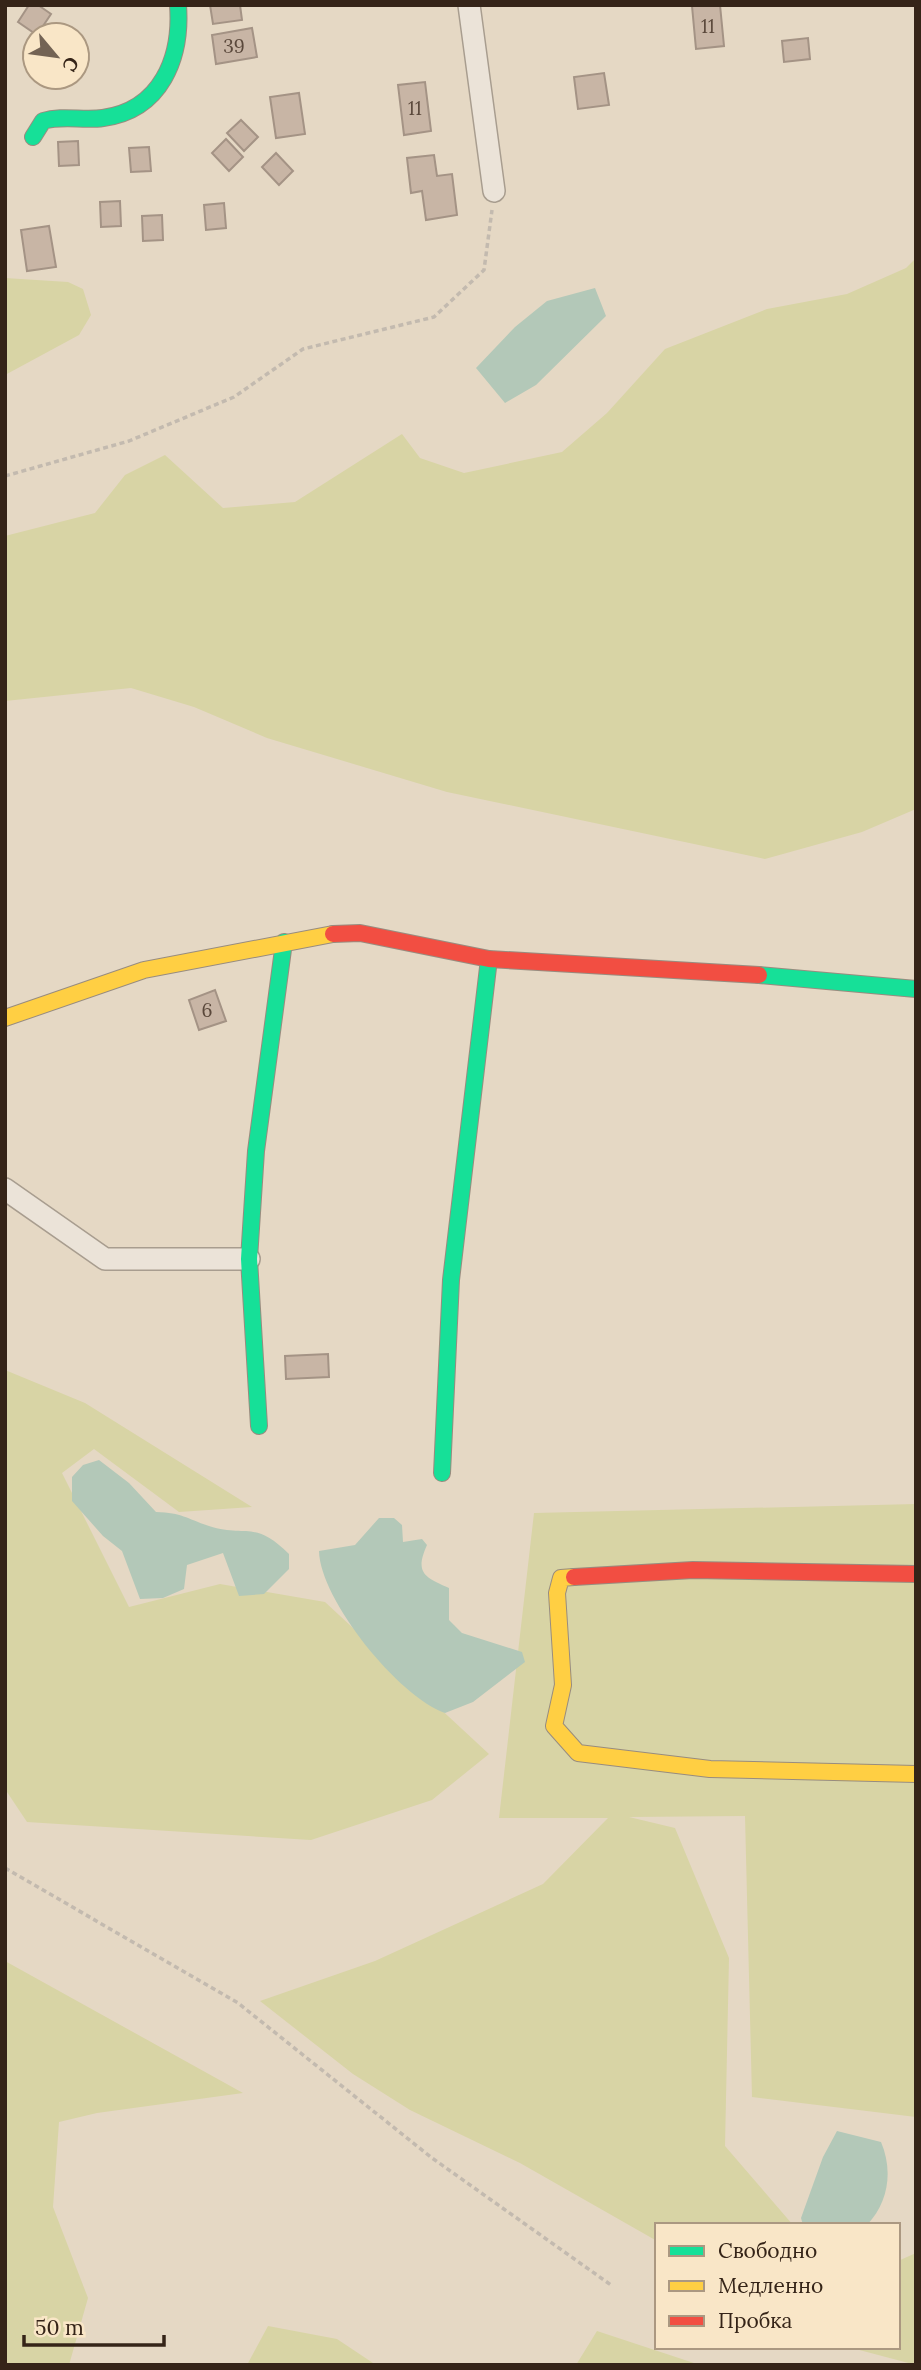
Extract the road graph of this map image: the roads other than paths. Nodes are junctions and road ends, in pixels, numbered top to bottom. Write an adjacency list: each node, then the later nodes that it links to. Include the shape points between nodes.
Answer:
1 (178, 5): 3 (street, via 181,39 174,63 149,99 131,111 105,118 46,120)
2 (469, 5): 4 (street)
3 (33, 137)
4 (494, 191)
5 (284, 942): 6 (street, via 360,933); 8 (street, via 144,970); 10 (street, via 256,1151)
6 (489, 959): 7 (street, via 696,968); 12 (street, via 452,1261)
7 (916, 989)
8 (5, 1018)
9 (5, 1189): 10 (street, via 105,1259)
10 (250, 1259): 11 (street)
11 (259, 1426)
12 (442, 1473)
13 (916, 1574): 14 (street, via 693,1570 561,1578 557,1593 563,1685 554,1726 578,1753 710,1769)
14 (916, 1774)

